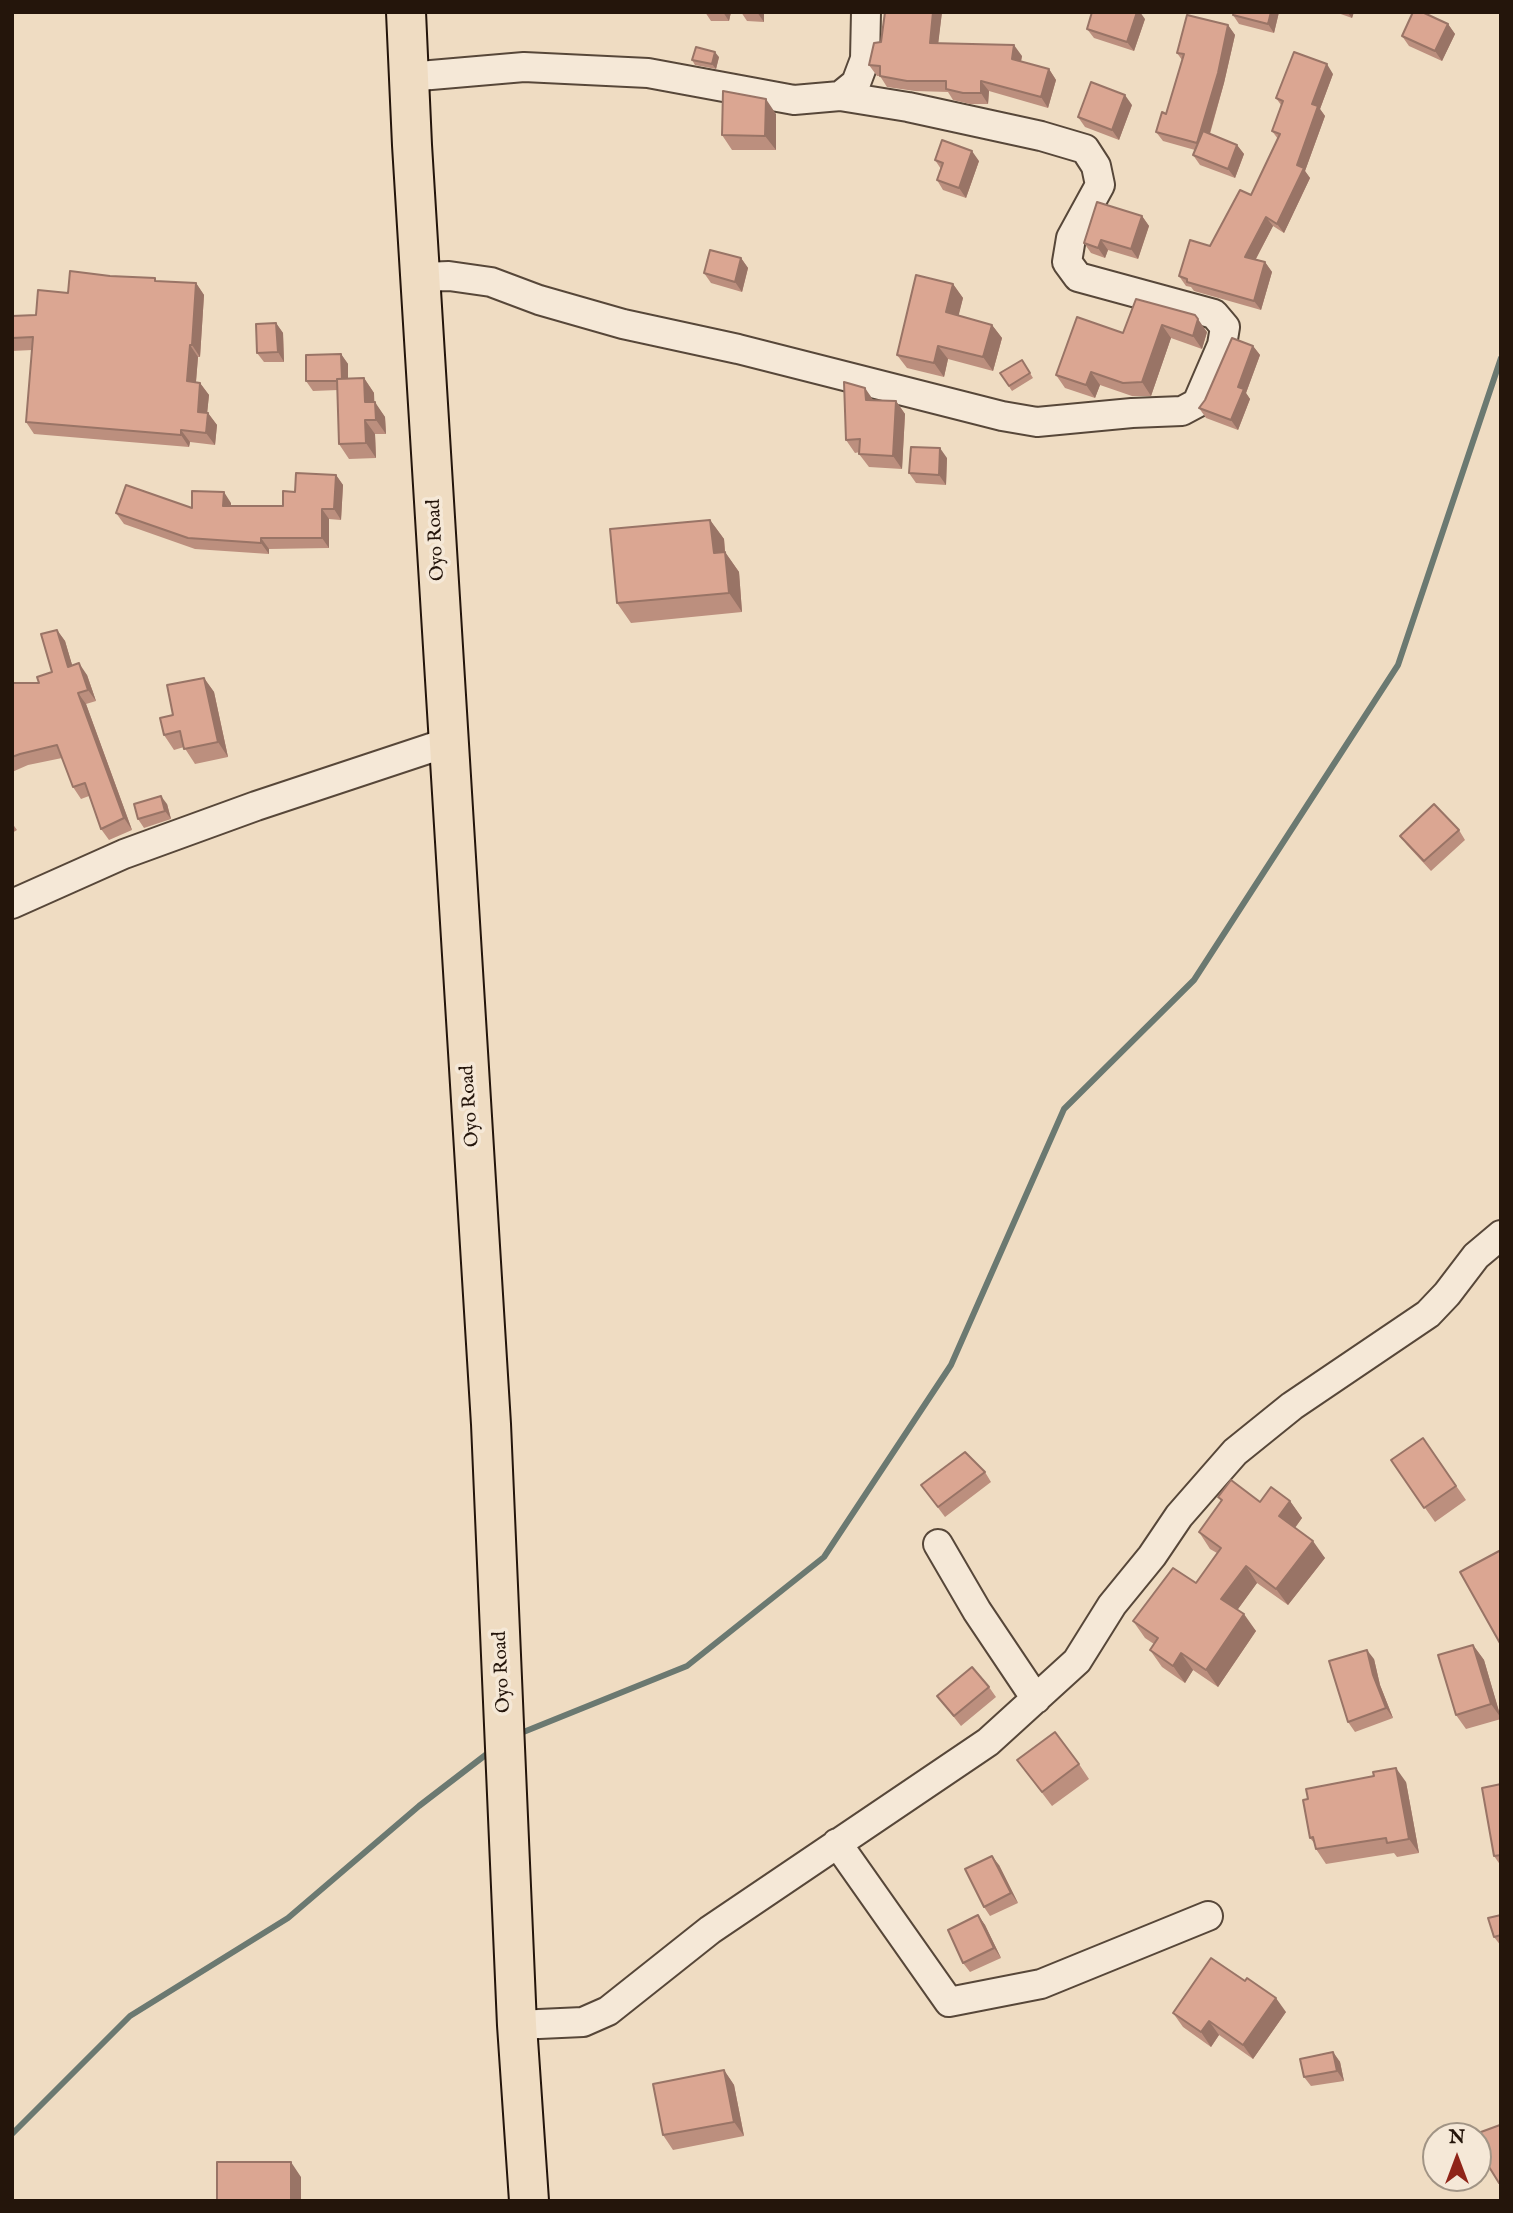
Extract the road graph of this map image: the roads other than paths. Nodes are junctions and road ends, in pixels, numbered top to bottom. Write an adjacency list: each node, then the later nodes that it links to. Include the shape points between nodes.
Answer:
1 (406, 12): 3 (highway, Oyo Road)
2 (866, 12): 4 (street, via 865,59 856,83)
3 (408, 77): 4 (street, via 538,67 648,73 794,100); 5 (highway, Oyo Road)
4 (840, 96): 5 (street, via 908,107 1085,149 1096,166 1100,185 1072,238 1067,262 1078,278 1214,314 1226,327 1197,402 1182,411 1037,422 623,324 491,282)
5 (422, 277): 6 (highway, Oyo Road)
6 (449, 742): 7 (street, via 124,854); 13 (highway, Oyo Road, via 491,1424)
7 (12, 904)
8 (1501, 1236): 10 (street, via 1476,1256 1428,1314 1292,1406 1235,1452 1112,1605 1077,1661)
9 (937, 1544): 10 (street)
10 (1036, 1699): 11 (street, via 988,1742)
11 (837, 1843): 12 (street, via 949,2002 1041,1984); 13 (street, via 710,1930 608,2011 583,2022)
12 (1208, 1916)
13 (517, 2025): 14 (highway, Oyo Road)
14 (529, 2201)

